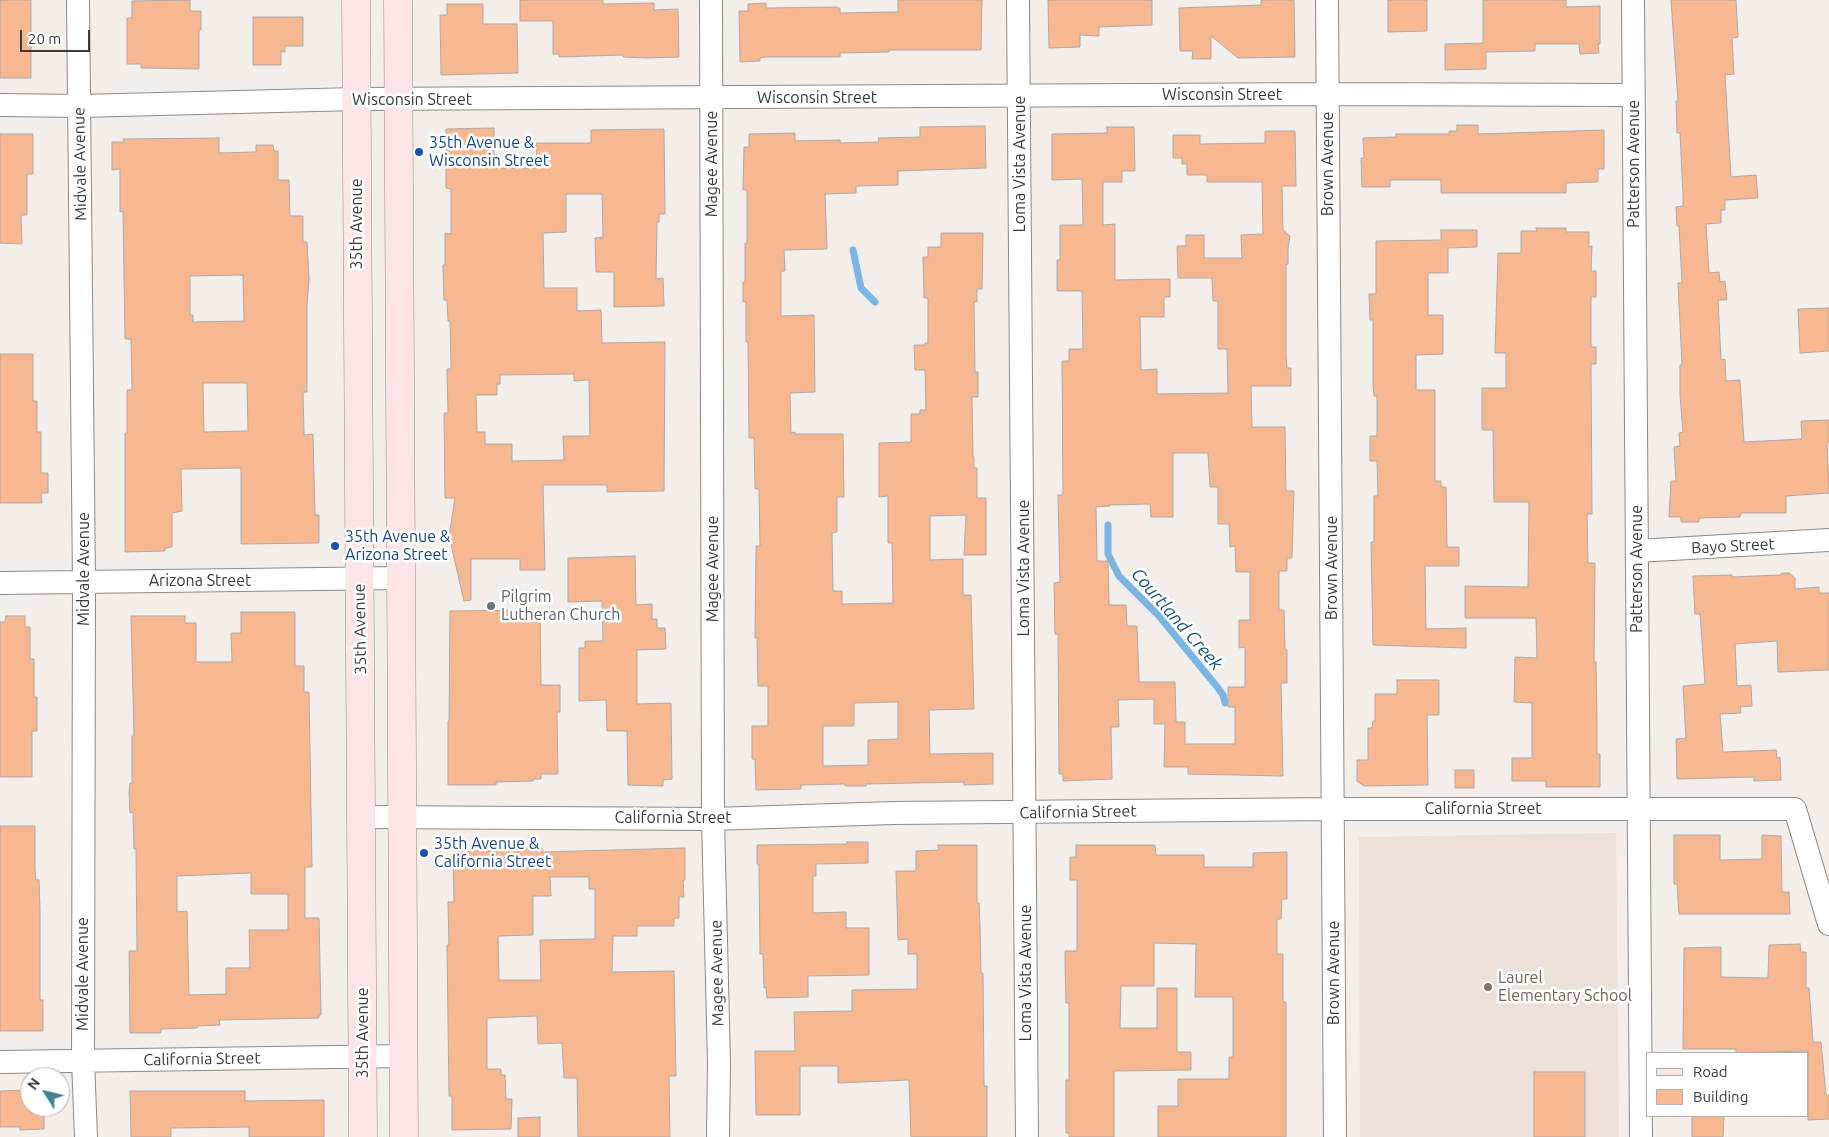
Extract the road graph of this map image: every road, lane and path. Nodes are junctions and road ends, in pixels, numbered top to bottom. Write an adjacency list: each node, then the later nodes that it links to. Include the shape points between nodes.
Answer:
1 (78, 0): 15 (street, Midvale Avenue)
2 (356, 0): 12 (main road, 35th Avenue)
3 (398, 0): 13 (main road)
4 (711, 0): 11 (street, Magee Avenue)
5 (1018, 0): 10 (street, Loma Vista Avenue)
6 (1327, 0): 8 (street, Brown Avenue)
7 (1633, 0): 9 (street, Patterson Avenue)
8 (1328, 94): 9 (street, Wisconsin Street); 10 (street, Wisconsin Street); 22 (street, Brown Avenue)
9 (1634, 95): 17 (street, Patterson Avenue)
10 (1020, 97): 11 (street, Wisconsin Street); 24 (street, Loma Vista Avenue)
11 (712, 98): 13 (street, Wisconsin Street); 27 (street, Magee Avenue)
12 (356, 99): 13 (street, Wisconsin Street); 15 (street, Wisconsin Street); 19 (main road, 35th Avenue)
13 (398, 100): 18 (main road)
14 (0, 105): 15 (street, Wisconsin Street)
15 (80, 106): 20 (street, Midvale Avenue)
16 (1829, 540): 17 (street, Bayo Street)
17 (1637, 551): 23 (street, Patterson Avenue)
18 (400, 578): 19 (street, Arizona Street); 26 (main road)
19 (359, 580): 20 (street, Arizona Street); 25 (main road, 35th Avenue)
20 (84, 582): 21 (street, Arizona Street); 31 (street, Midvale Avenue)
21 (0, 583)
22 (1334, 809): 23 (street, California Street); 24 (street, California Street); 38 (street, Brown Avenue)
23 (1638, 809): 28 (street, California Street, via 1794,809); 39 (street, Patterson Avenue)
24 (1026, 813): 27 (street, California Street, via 893,813); 37 (street, Loma Vista Avenue)
25 (362, 817): 26 (street, California Street); 29 (main road, 35th Avenue)
26 (402, 817): 27 (street, California Street); 30 (main road)
27 (713, 819): 36 (street, Magee Avenue)
28 (1829, 924)
29 (363, 1056): 30 (street, California Street); 31 (street, California Street); 34 (main road, 35th Avenue)
30 (404, 1056): 35 (main road)
31 (83, 1061): 32 (street, California Street); 33 (street, Midvale Avenue)
32 (0, 1062)
33 (86, 1137)
34 (363, 1137)
35 (404, 1137)
36 (718, 1137)
37 (1027, 1137)
38 (1335, 1137)
39 (1641, 1137)

